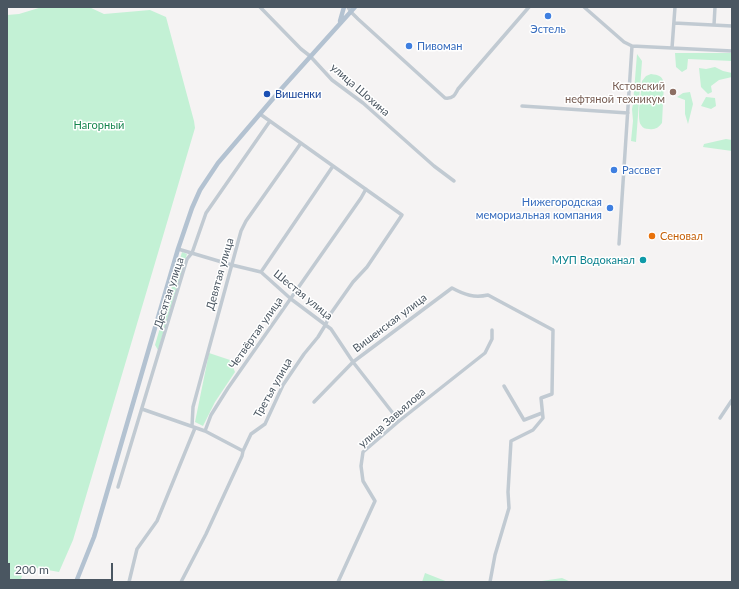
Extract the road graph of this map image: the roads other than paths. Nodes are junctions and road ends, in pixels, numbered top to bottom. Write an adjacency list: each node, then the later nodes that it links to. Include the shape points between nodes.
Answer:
1 (260, 7): 16 (street, улица Шохина)
2 (344, 7): 10 (main road)
3 (355, 7): 8 (main road)
4 (528, 7): 8 (street, via 450,99)
5 (584, 7): 13 (street)
6 (675, 7): 9 (street)
7 (715, 7): 11 (street)
8 (349, 9): 10 (main road)
9 (674, 23): 11 (street); 14 (street)
10 (337, 26): 16 (main road)
11 (714, 26): 12 (street)
12 (732, 26)
13 (632, 46): 14 (street); 18 (street)
14 (672, 48): 15 (street)
15 (732, 51)
16 (310, 56): 19 (main road); 23 (street, улица Шохина, via 332,80 363,103)
17 (522, 106): 18 (street)
18 (628, 113): 25 (street)
19 (260, 114): 20 (street); 26 (main road, via 209,176 192,208)
20 (270, 122): 21 (street); 27 (street, Десятая улица, via 206,213)
21 (301, 143): 22 (street); 28 (street, Девятая улица, via 246,221)
22 (333, 166): 24 (street); 29 (street)
23 (454, 181)
24 (366, 189): 30 (street, Четвёртая улица); 31 (street, Третья улица, via 402,215 367,267 328,316)
25 (619, 244)
26 (178, 248): 27 (street, Шестая улица); 45 (main road, via 94,537)
27 (192, 253): 28 (street, Шестая улица); 37 (street, Десятая улица)
28 (232, 265): 29 (street, Шестая улица); 41 (street, Девятая улица, via 193,407)
29 (261, 272): 30 (street, Шестая улица)
30 (291, 299): 31 (street, Шестая улица); 42 (street, Четвёртая улица, via 211,414)
31 (326, 324): 33 (street, Шестая улица); 43 (street, Третья улица, via 283,385 265,424 251,434)
32 (492, 330): 40 (street, улица Завьялова, via 492,339 485,353)
33 (353, 362): 36 (street, Вишенская улица); 38 (street, Вишенская улица, via 452,288 465,295 488,295 552,330 552,394 542,398); 40 (street, Шестая улица)
34 (504, 386): 38 (street, via 524,420)
35 (732, 400): 39 (street)
36 (314, 402)
37 (142, 409): 41 (street); 44 (street, Десятая улица)
38 (542, 413): 49 (street, via 543,418 533,430 511,441 509,508)
39 (720, 418)
40 (399, 421): 48 (street, улица Завьялова, via 363,452 363,481 375,501)
41 (194, 427): 42 (street); 46 (street, Девятая улица, via 157,521 137,549)
42 (205, 430): 43 (street)
43 (243, 451): 47 (street, Третья улица)
44 (118, 487)
45 (76, 582)
46 (129, 582)
47 (181, 582)
48 (338, 582)
49 (490, 582)

